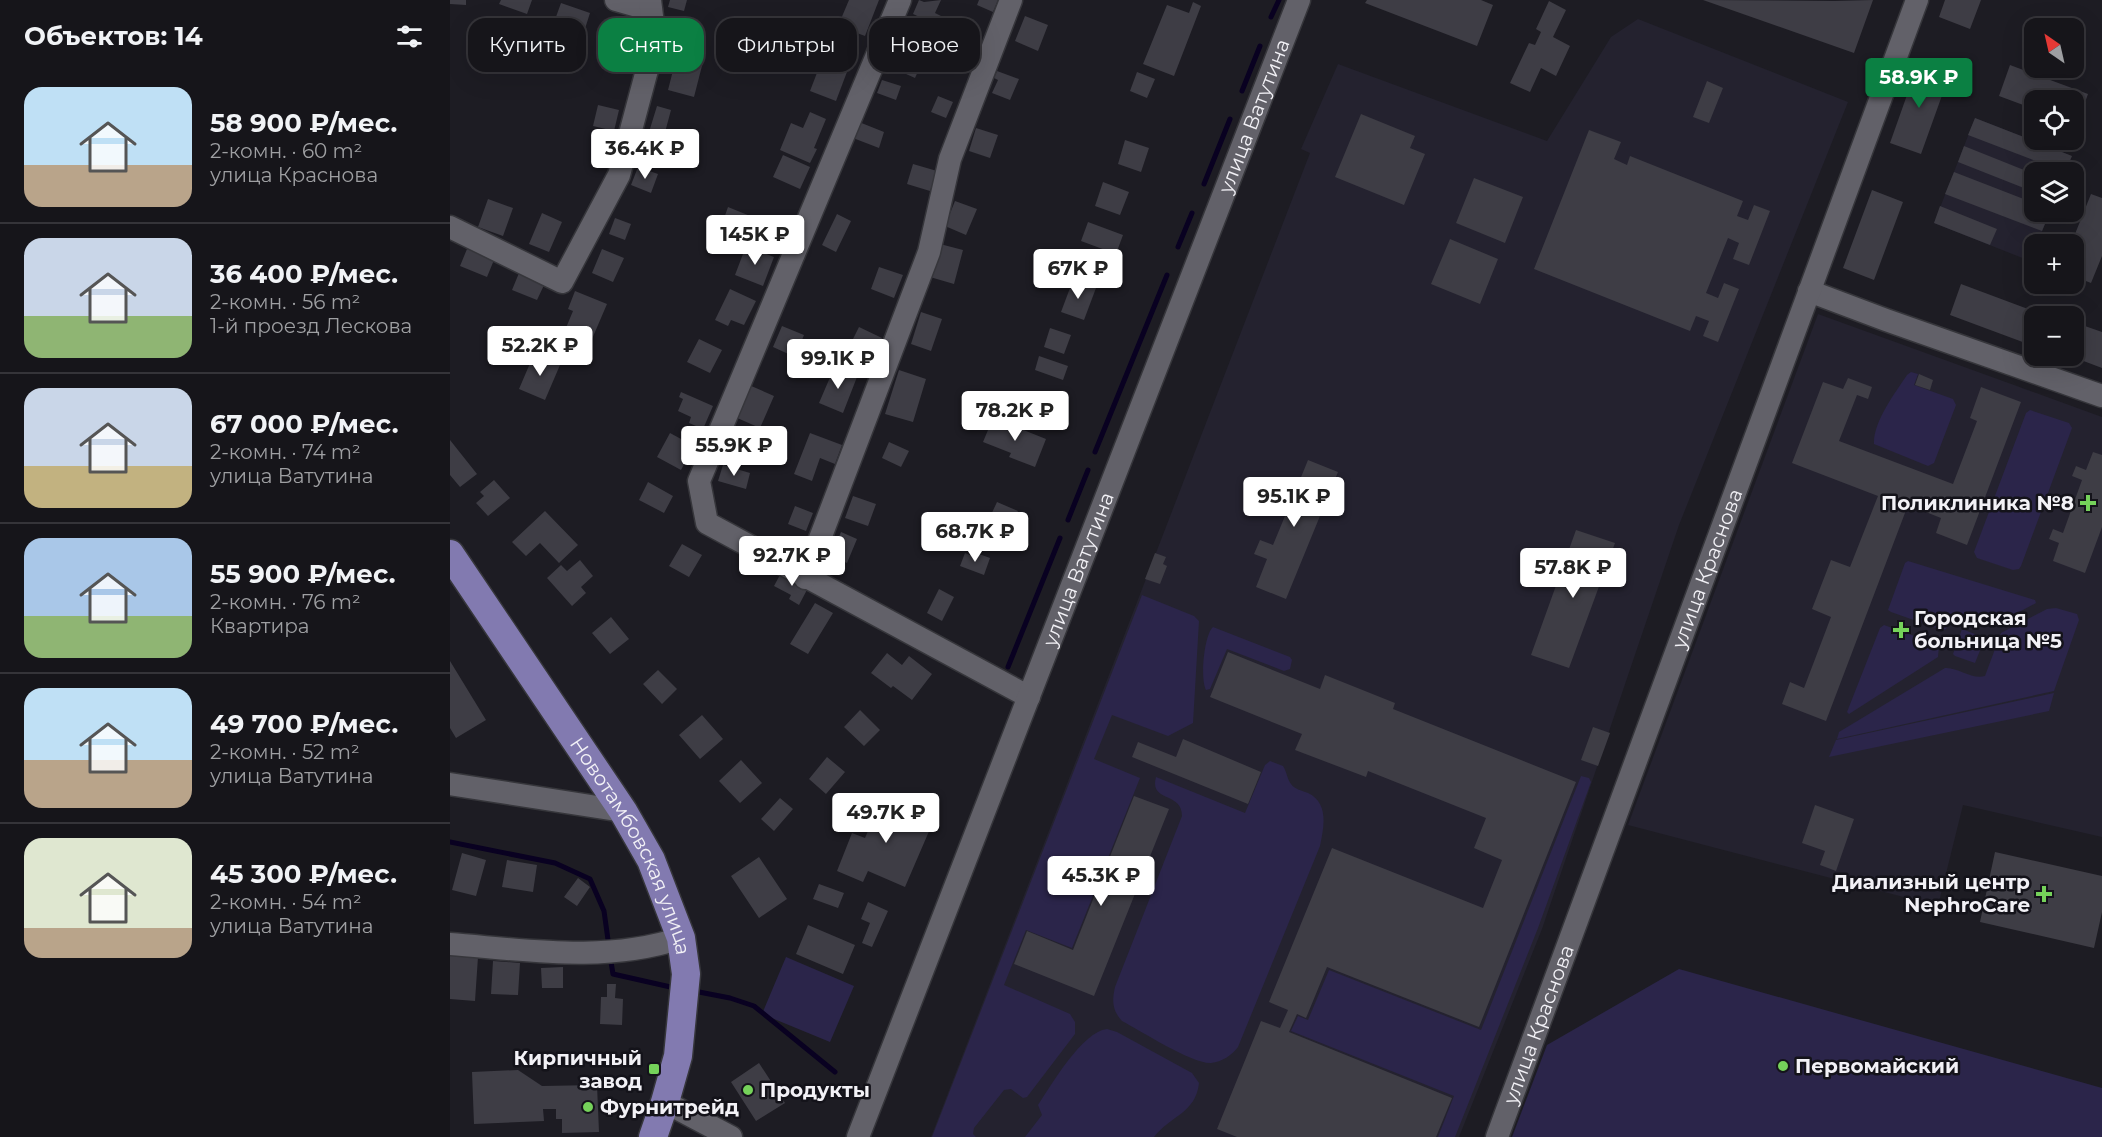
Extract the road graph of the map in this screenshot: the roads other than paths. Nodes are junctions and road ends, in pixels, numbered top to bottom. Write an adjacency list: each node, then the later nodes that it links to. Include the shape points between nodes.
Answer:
1 (616, 0): 6 (street)
2 (900, 0): 11 (street, via 699,481 707,524)
3 (1011, 0): 11 (street, via 950,159 929,252)
4 (1299, 0): 12 (street, улица Ватутина)
5 (1917, 0): 8 (street, улица Краснова)
6 (651, 5): 7 (street, via 655,40 619,175 562,282)
7 (450, 227)
8 (1809, 291): 9 (street); 21 (street, улица Краснова)
9 (2102, 396)
10 (450, 554): 14 (main road, Новотамбовская улица)
11 (805, 578): 12 (street)
12 (1029, 697): 20 (street, улица Ватутина)
13 (450, 784): 14 (street)
14 (623, 811): 15 (main road, Новотамбовская улица, via 651,860)
15 (681, 938): 16 (street, via 606,953); 17 (main road, Новотамбовская улица, via 686,974 678,1056)
16 (450, 944)
17 (665, 1102): 18 (main road, Новотамбовская улица); 19 (street)
18 (653, 1137)
19 (731, 1137)
20 (858, 1137)
21 (1497, 1137)

